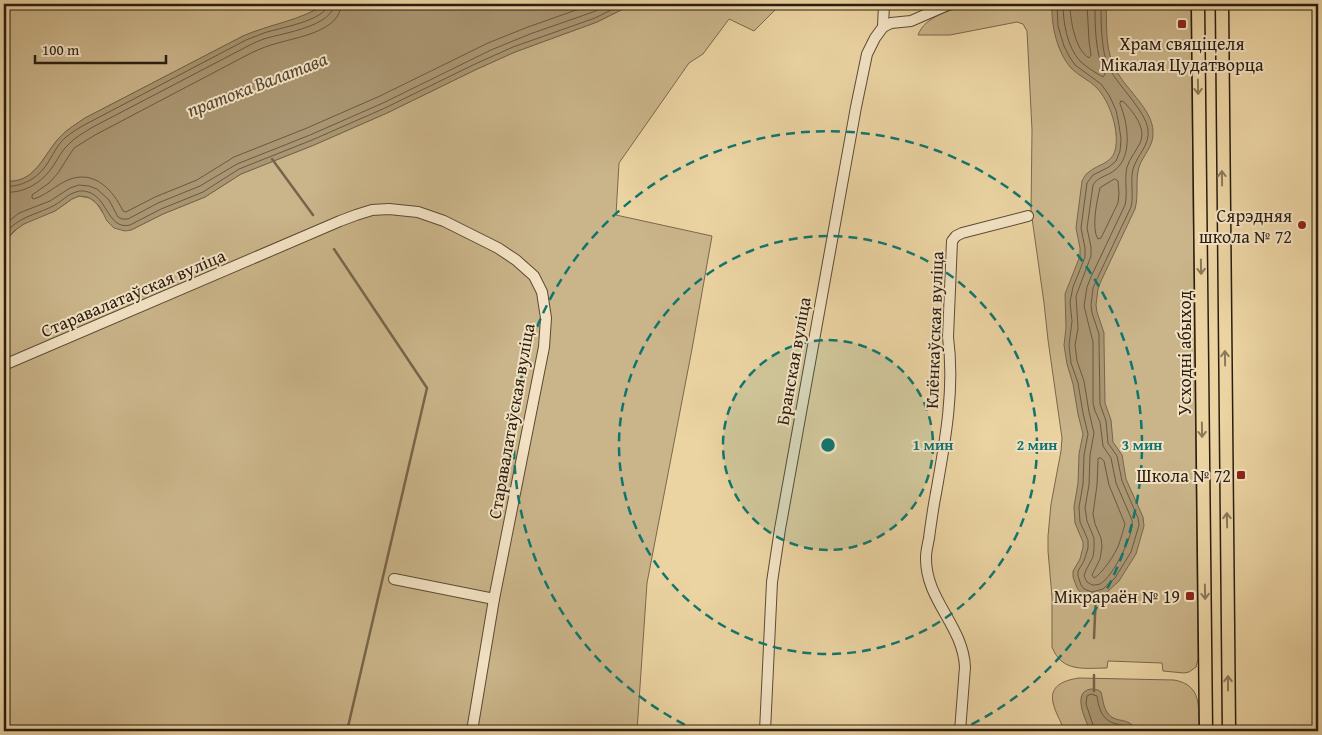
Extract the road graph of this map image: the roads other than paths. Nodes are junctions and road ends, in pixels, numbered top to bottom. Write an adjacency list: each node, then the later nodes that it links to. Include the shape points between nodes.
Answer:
1 (884, 4): 5 (street)
2 (950, 4): 5 (street)
3 (1198, 4): 13 (main road, Усходні абыход, one-way to 13)
4 (1222, 4): 14 (main road, one-way to 4)
5 (883, 27): 11 (street, Бранская вуліца, via 867,54 862,75 780,529 772,582)
6 (1028, 216): 12 (street, Клёнкаўская вуліца, via 962,233 952,241 946,439 926,557 930,584 965,656)
7 (4, 365): 9 (street, Старавалатаўская вуліца, via 356,215 372,210 404,210 444,221 498,248 534,276 542,292 546,318 544,347)
8 (394, 579): 9 (street)
9 (494, 599): 10 (street, Старавалатаўская вуліца)
10 (472, 731)
11 (765, 731)
12 (960, 731)
13 (1206, 731)
14 (1229, 731)

